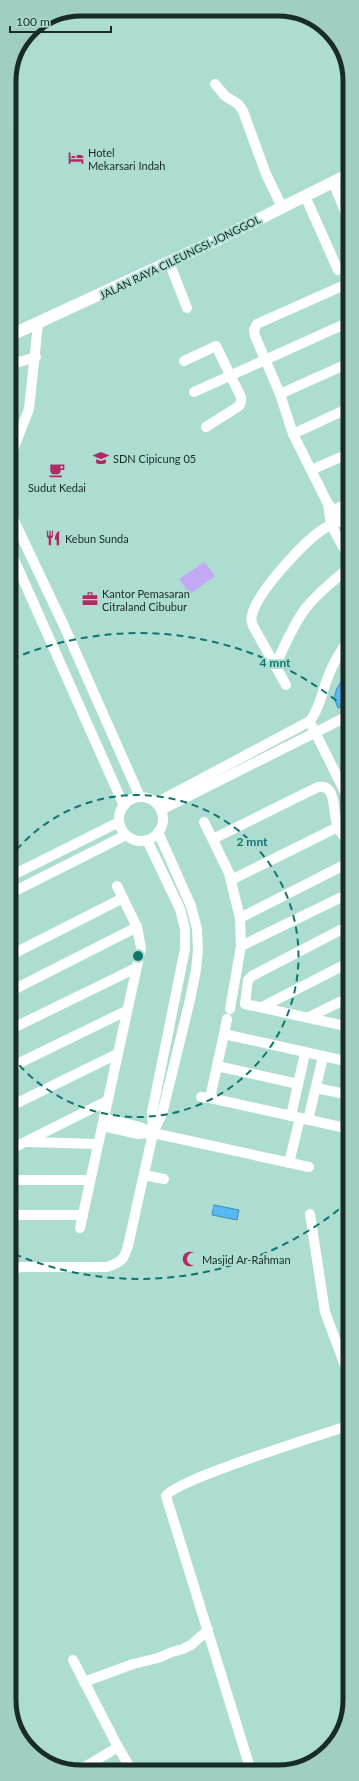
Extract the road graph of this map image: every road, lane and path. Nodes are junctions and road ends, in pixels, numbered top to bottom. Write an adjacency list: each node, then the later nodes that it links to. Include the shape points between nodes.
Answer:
1 (215, 84): 6 (street, via 243,111 266,174)
2 (343, 177): 3 (main road, JALAN RAYA CILEUNGSI-JONGGOL)
3 (333, 182): 4 (main road, JALAN RAYA CILEUNGSI-JONGGOL); 5 (street)
4 (305, 196): 6 (main road, JALAN RAYA CILEUNGSI-JONGGOL); 8 (street)
5 (343, 206)
6 (282, 207): 7 (main road, JALAN RAYA CILEUNGSI-JONGGOL)
7 (169, 262): 10 (street); 11 (main road, JALAN RAYA CILEUNGSI-JONGGOL)
8 (338, 270)
9 (343, 286): 15 (street, via 257,324 255,336)
10 (187, 308)
11 (38, 324): 13 (main road, JALAN RAYA CILEUNGSI-JONGGOL); 14 (street)
12 (343, 325): 15 (street)
13 (16, 333)
14 (36, 357): 17 (street); 25 (street, via 29,409)
15 (266, 360): 19 (street); 21 (street)
16 (184, 361): 19 (street, via 216,346)
17 (16, 363)
18 (343, 366): 21 (street)
19 (230, 375): 20 (street); 23 (street, via 241,397 240,404)
20 (194, 392)
21 (280, 394): 24 (street)
22 (343, 411): 24 (street)
23 (206, 427)
24 (293, 434): 27 (street)
25 (16, 442)
26 (343, 456): 27 (street)
27 (311, 470): 29 (street)
28 (343, 504): 29 (street)
29 (331, 508): 30 (street); 33 (street)
30 (343, 516)
31 (343, 519): 33 (street)
32 (16, 525): 37 (street)
33 (331, 525): 34 (street); 42 (street, via 298,551 275,578 254,609 251,620 253,626)
34 (343, 546)
35 (16, 563): 38 (street)
36 (343, 573): 42 (street, via 305,610)
37 (47, 594): 38 (street); 40 (street)
38 (33, 601): 41 (street)
39 (343, 648): 45 (street, via 328,676 316,713)
40 (73, 649): 41 (street); 49 (street)
41 (57, 655): 50 (street)
42 (275, 666): 43 (street)
43 (286, 685)
44 (343, 718): 46 (street)
45 (310, 721): 46 (street); 48 (street)
46 (315, 732): 47 (street); 48 (street)
47 (343, 788)
48 (190, 790): 51 (street)
49 (140, 797): 50 (street); 51 (street, via 149,799)
50 (124, 806): 52 (street)
51 (159, 807): 56 (street, via 162,823)
52 (119, 822): 58 (street); 62 (street)
53 (204, 822): 59 (street)
54 (343, 824): 55 (street)
55 (338, 827): 57 (street); 59 (street, via 332,796 327,788 318,786); 63 (street)
56 (158, 832): 60 (street); 97 (street, via 191,906 197,930 198,950 190,1000 162,1114)
57 (343, 833)
58 (126, 836): 60 (street, via 136,841); 65 (street)
59 (213, 839): 63 (street)
60 (147, 840): 97 (street, via 180,909 185,948 152,1112)
61 (343, 866): 68 (street)
62 (16, 874)
63 (231, 880): 68 (street)
64 (117, 886): 67 (street)
65 (16, 891)
66 (343, 896): 71 (street)
67 (123, 898): 69 (street); 72 (street)
68 (240, 918): 71 (street)
69 (137, 927): 74 (street, via 141,948); 75 (street)
70 (343, 929): 77 (street, via 252,976 248,980 245,1004)
71 (241, 946): 82 (street)
72 (16, 952)
73 (343, 966): 77 (street)
74 (136, 968): 78 (street); 81 (street)
75 (16, 988)
76 (343, 1000): 79 (street)
77 (262, 1007): 79 (street)
78 (126, 1011): 84 (street); 87 (street)
79 (309, 1017): 80 (street)
80 (343, 1025)
81 (16, 1027)
82 (224, 1034): 83 (street); 88 (street)
83 (305, 1052): 85 (street); 89 (street)
84 (117, 1054): 92 (street); 93 (street)
85 (323, 1056): 86 (street); 90 (street)
86 (343, 1060)
87 (16, 1065)
88 (217, 1066): 89 (street); 94 (street, via 206,1098)
89 (298, 1084): 94 (street)
90 (316, 1088): 91 (street); 94 (street)
91 (343, 1094)
92 (107, 1101): 95 (street); 98 (street)
93 (16, 1104)
94 (300, 1118): 96 (street); 101 (street)
95 (103, 1122): 97 (street, via 137,1134); 99 (street)
96 (343, 1127)
97 (153, 1133): 101 (street); 103 (street)
98 (26, 1142): 99 (street); 100 (street)
99 (98, 1144): 106 (street)
100 (16, 1147)
101 (289, 1163): 102 (street)
102 (309, 1167)
103 (144, 1175): 104 (street); 111 (street, via 128,1246 125,1256 119,1263 107,1267)
104 (164, 1179)
105 (16, 1180): 106 (street)
106 (90, 1180): 107 (street)
107 (83, 1214): 109 (street); 110 (street)
108 (310, 1214): 112 (street, via 325,1312)
109 (16, 1215)
110 (80, 1228)
111 (16, 1269)
112 (343, 1360)
113 (343, 1427): 114 (street, via 203,1476 169,1492 166,1496)
114 (208, 1630): 116 (street, via 187,1647); 120 (street)
115 (73, 1660): 116 (street)
116 (84, 1682): 117 (street)
117 (118, 1747): 118 (street); 119 (street)
118 (88, 1765)
119 (128, 1765)
120 (249, 1765)

